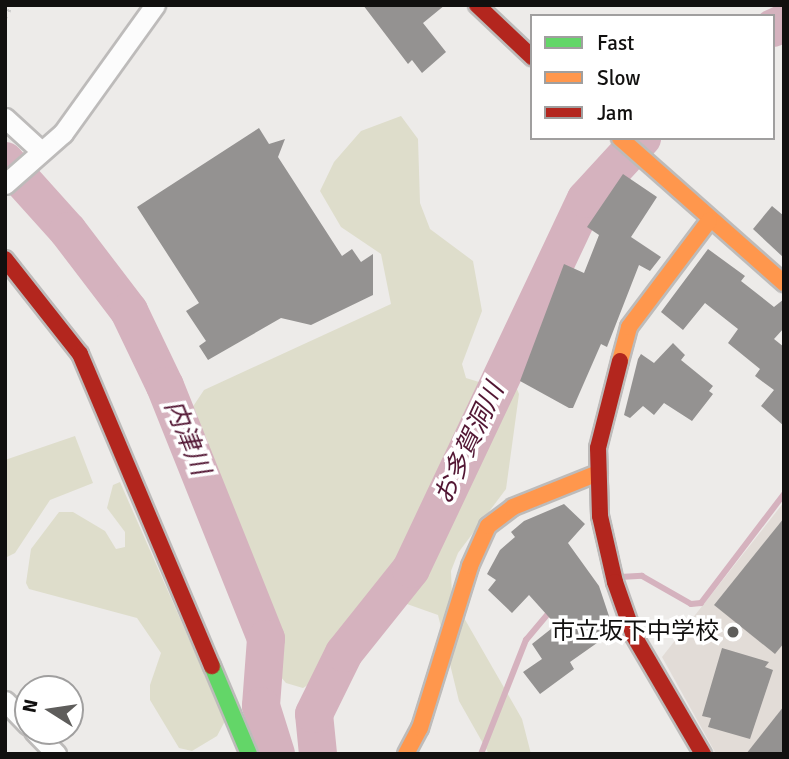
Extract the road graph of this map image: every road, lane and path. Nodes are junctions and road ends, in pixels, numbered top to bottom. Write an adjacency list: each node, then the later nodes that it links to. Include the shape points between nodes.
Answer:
1 (12, 5): 4 (path)
2 (155, 5): 8 (street, via 63,133)
3 (477, 5): 5 (street)
4 (5, 18)
5 (530, 55)
6 (5, 118): 8 (street)
7 (622, 140): 10 (street)
8 (40, 150): 9 (street)
9 (5, 184)
10 (709, 221): 12 (street); 13 (street, via 628,327 598,449)
11 (5, 259): 14 (street, via 44,303 79,354)
12 (784, 283)
13 (598, 473): 15 (street, via 513,507 488,526 470,566 420,728); 16 (street, via 600,516 615,582 634,636)
14 (249, 754)
15 (406, 754)
16 (703, 754)

